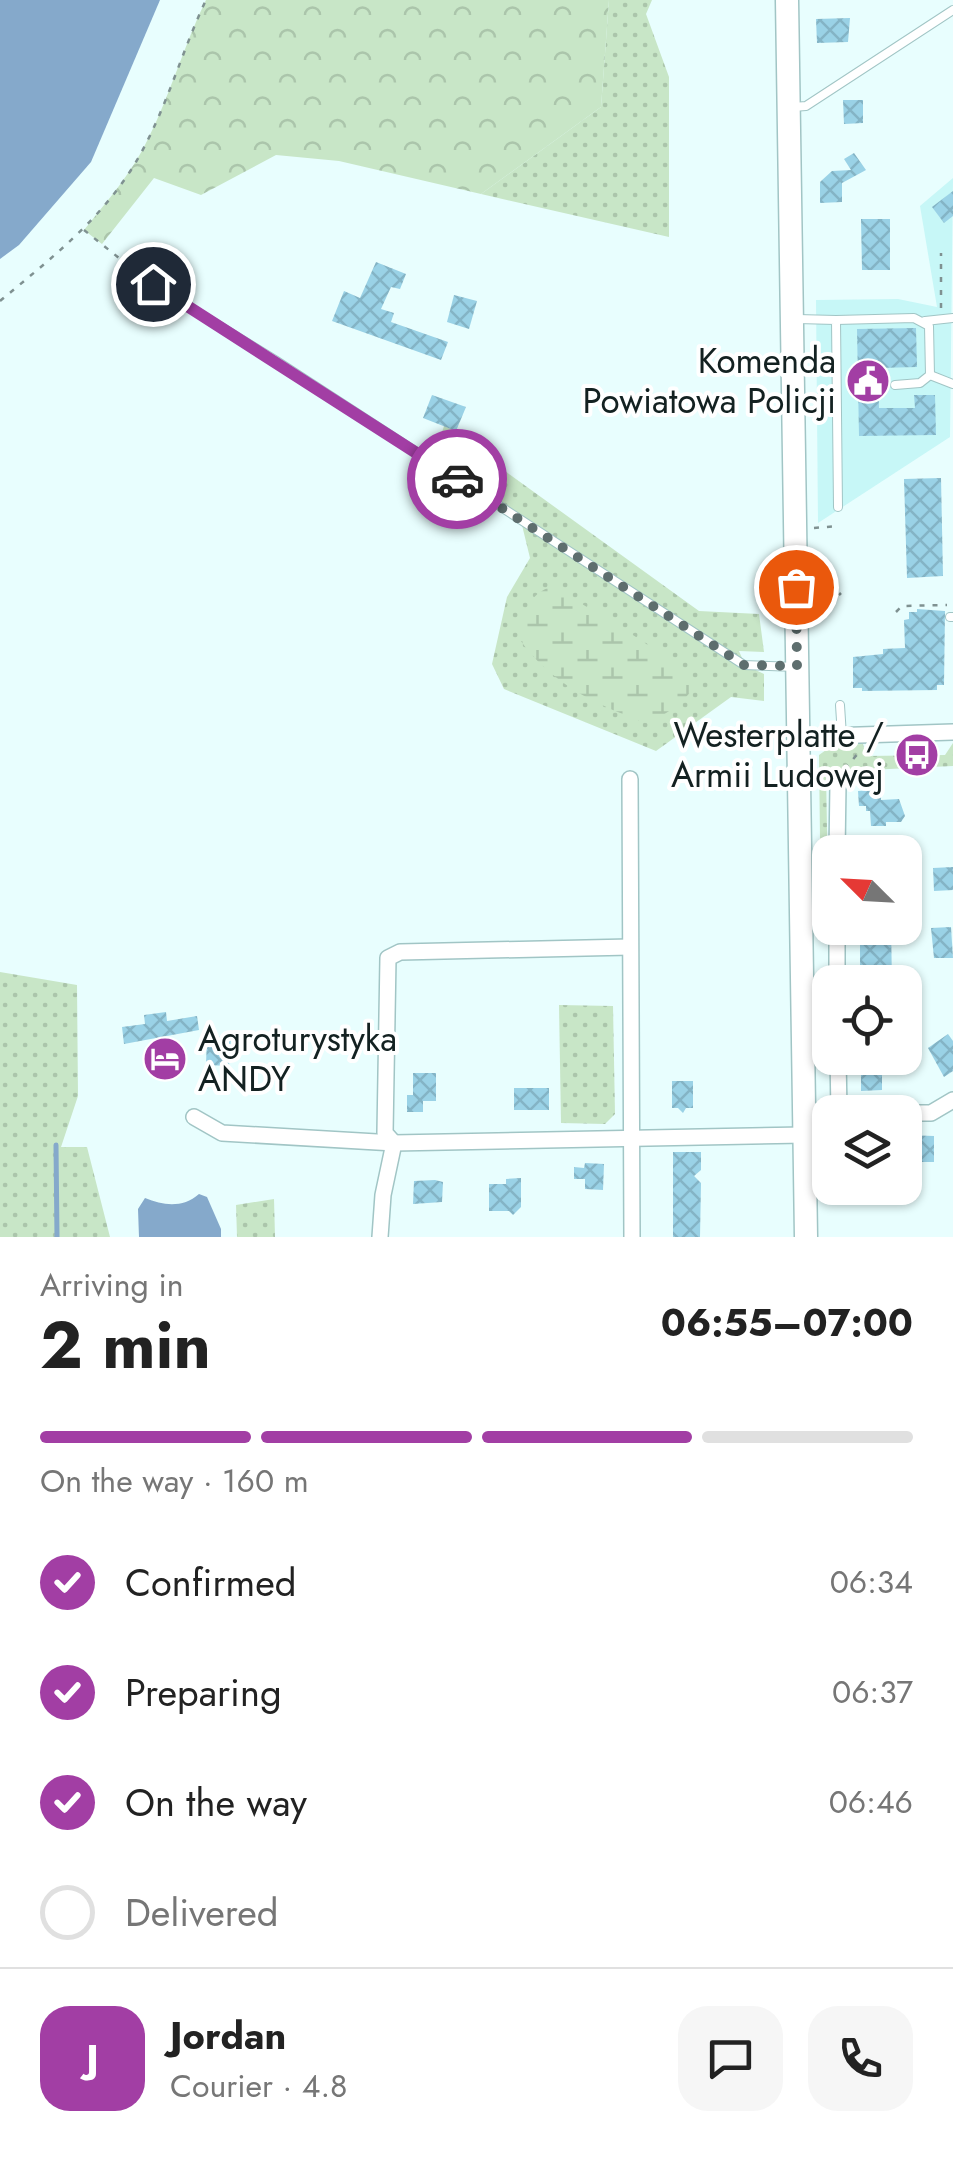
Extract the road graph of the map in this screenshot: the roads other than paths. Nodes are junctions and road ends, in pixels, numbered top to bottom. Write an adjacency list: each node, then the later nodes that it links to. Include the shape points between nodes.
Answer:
1 (787, 0): 3 (main road)
2 (953, 10): 3 (lane, via 806,106)
3 (789, 108): 6 (main road)
4 (153, 284): 13 (lane, via 744,665)
5 (953, 318): 8 (lane)
6 (792, 320): 7 (lane); 13 (main road)
7 (836, 320): 8 (lane); 12 (lane)
8 (925, 322): 9 (lane, via 932,330)
9 (930, 375): 10 (lane); 11 (lane)
10 (953, 384)
11 (896, 385)
12 (838, 507)
13 (797, 666): 16 (main road)
14 (840, 704): 17 (lane)
15 (953, 732): 17 (street)
16 (798, 736): 17 (street); 23 (main road)
17 (842, 736)
18 (630, 779): 21 (street)
19 (838, 784): 20 (street)
20 (837, 835)
21 (630, 947): 28 (street); 29 (street, via 400,952 388,958 385,1133)
22 (953, 1100): 25 (street)
23 (804, 1110): 24 (street); 27 (main road)
24 (812, 1110)
25 (922, 1114)
26 (194, 1116): 29 (street, via 222,1134)
27 (804, 1135): 28 (street); 32 (main road)
28 (632, 1140): 29 (street); 31 (street)
29 (394, 1143): 30 (street)
30 (380, 1237)
31 (632, 1237)
32 (806, 1237)

